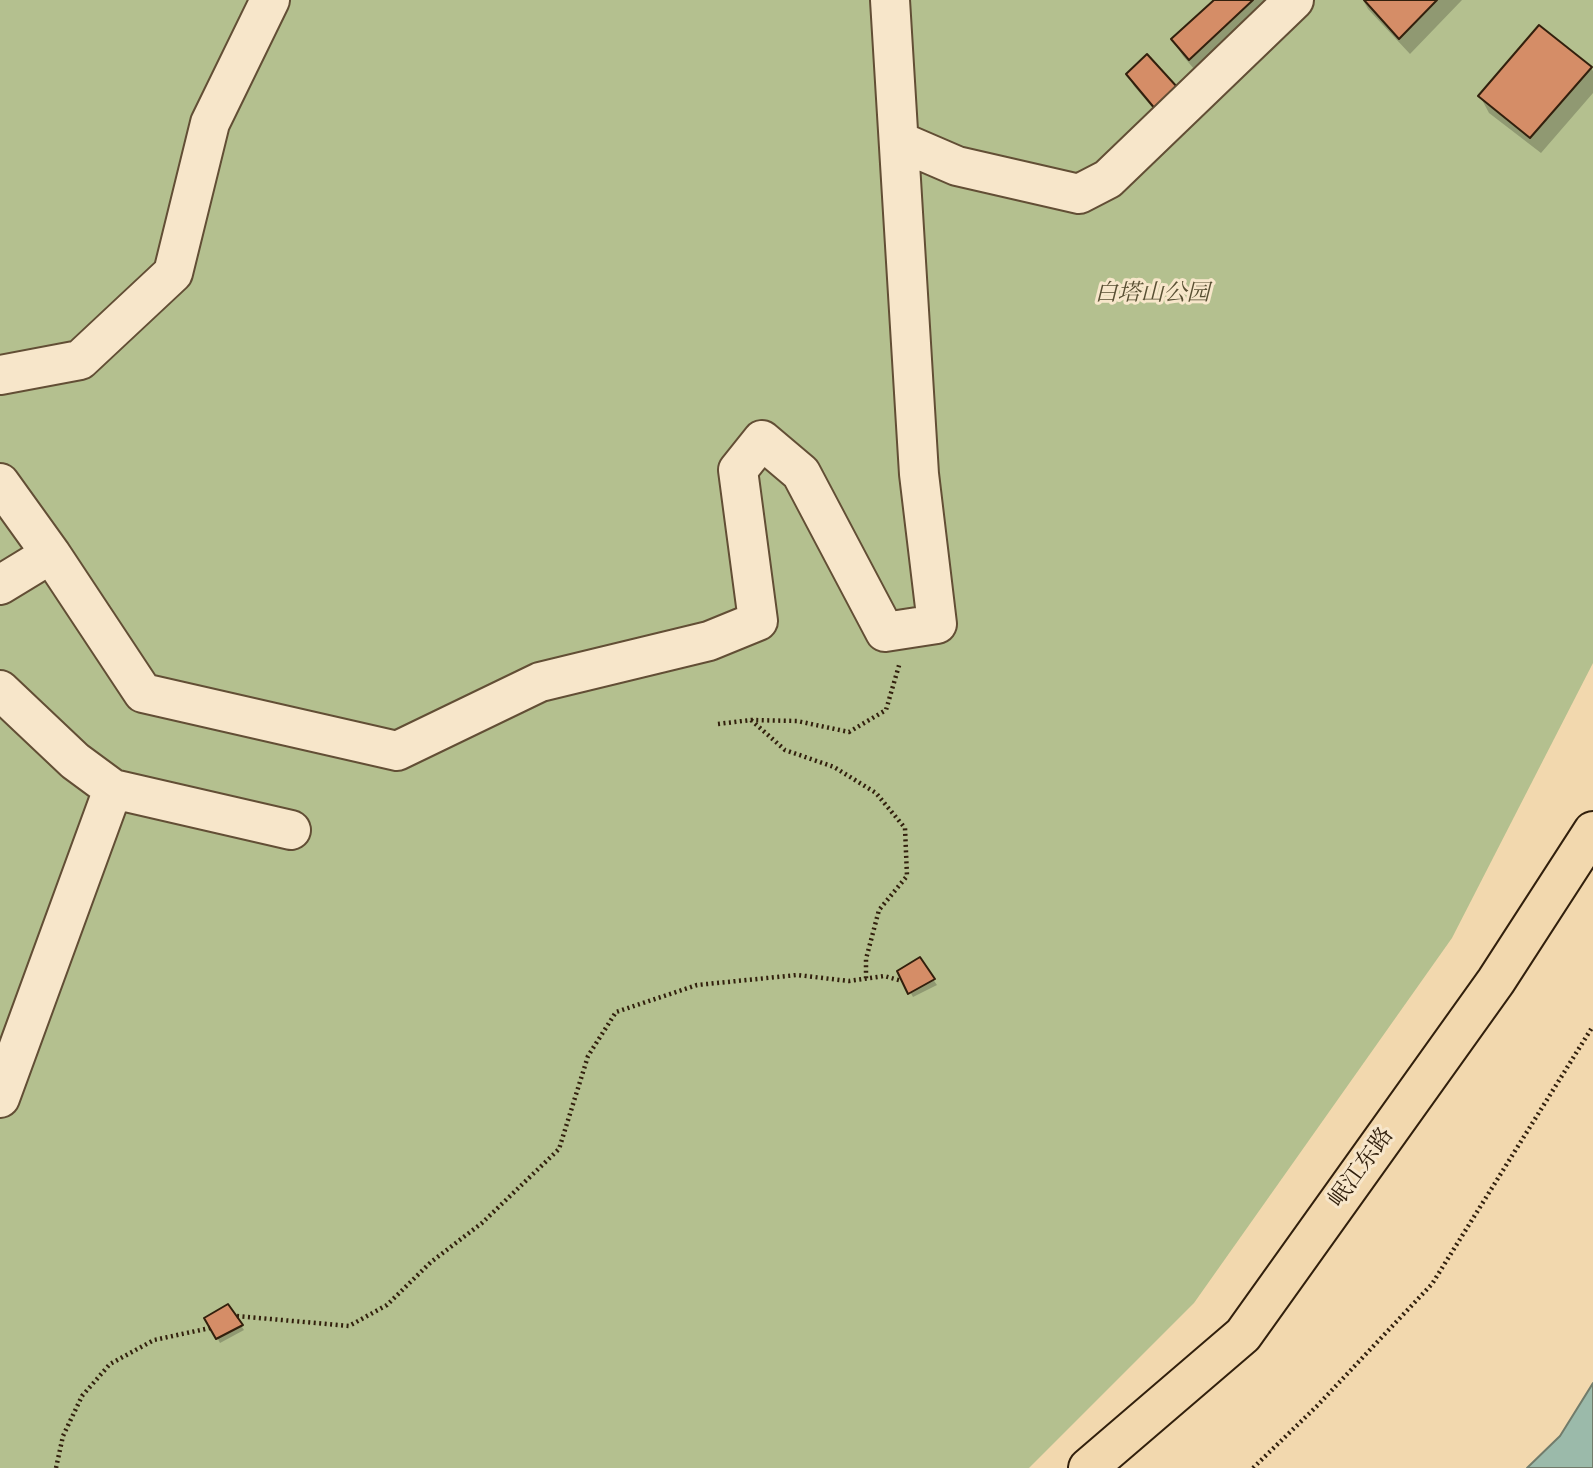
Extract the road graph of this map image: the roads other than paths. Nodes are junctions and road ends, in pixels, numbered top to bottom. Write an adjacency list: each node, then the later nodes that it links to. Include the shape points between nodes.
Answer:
1 (270, 0): 5 (street, via 210,122 173,273 80,360)
2 (890, 0): 4 (street)
3 (1294, 0): 4 (street, via 1108,179 1079,194 957,166)
4 (899, 141): 7 (street, via 919,474 937,624 885,632 801,473 762,440 738,470 758,621 709,641 540,682 397,751 143,694)
5 (0, 376)
6 (0, 484): 7 (street)
7 (51, 554): 8 (street)
8 (0, 585)
9 (0, 690): 10 (street, via 75,761)
10 (113, 789): 11 (street); 13 (street)
11 (291, 830)
12 (1593, 831): 14 (highway, 岷江东路, via 1496,981 1243,1335)
13 (0, 1098)
14 (1088, 1468)

